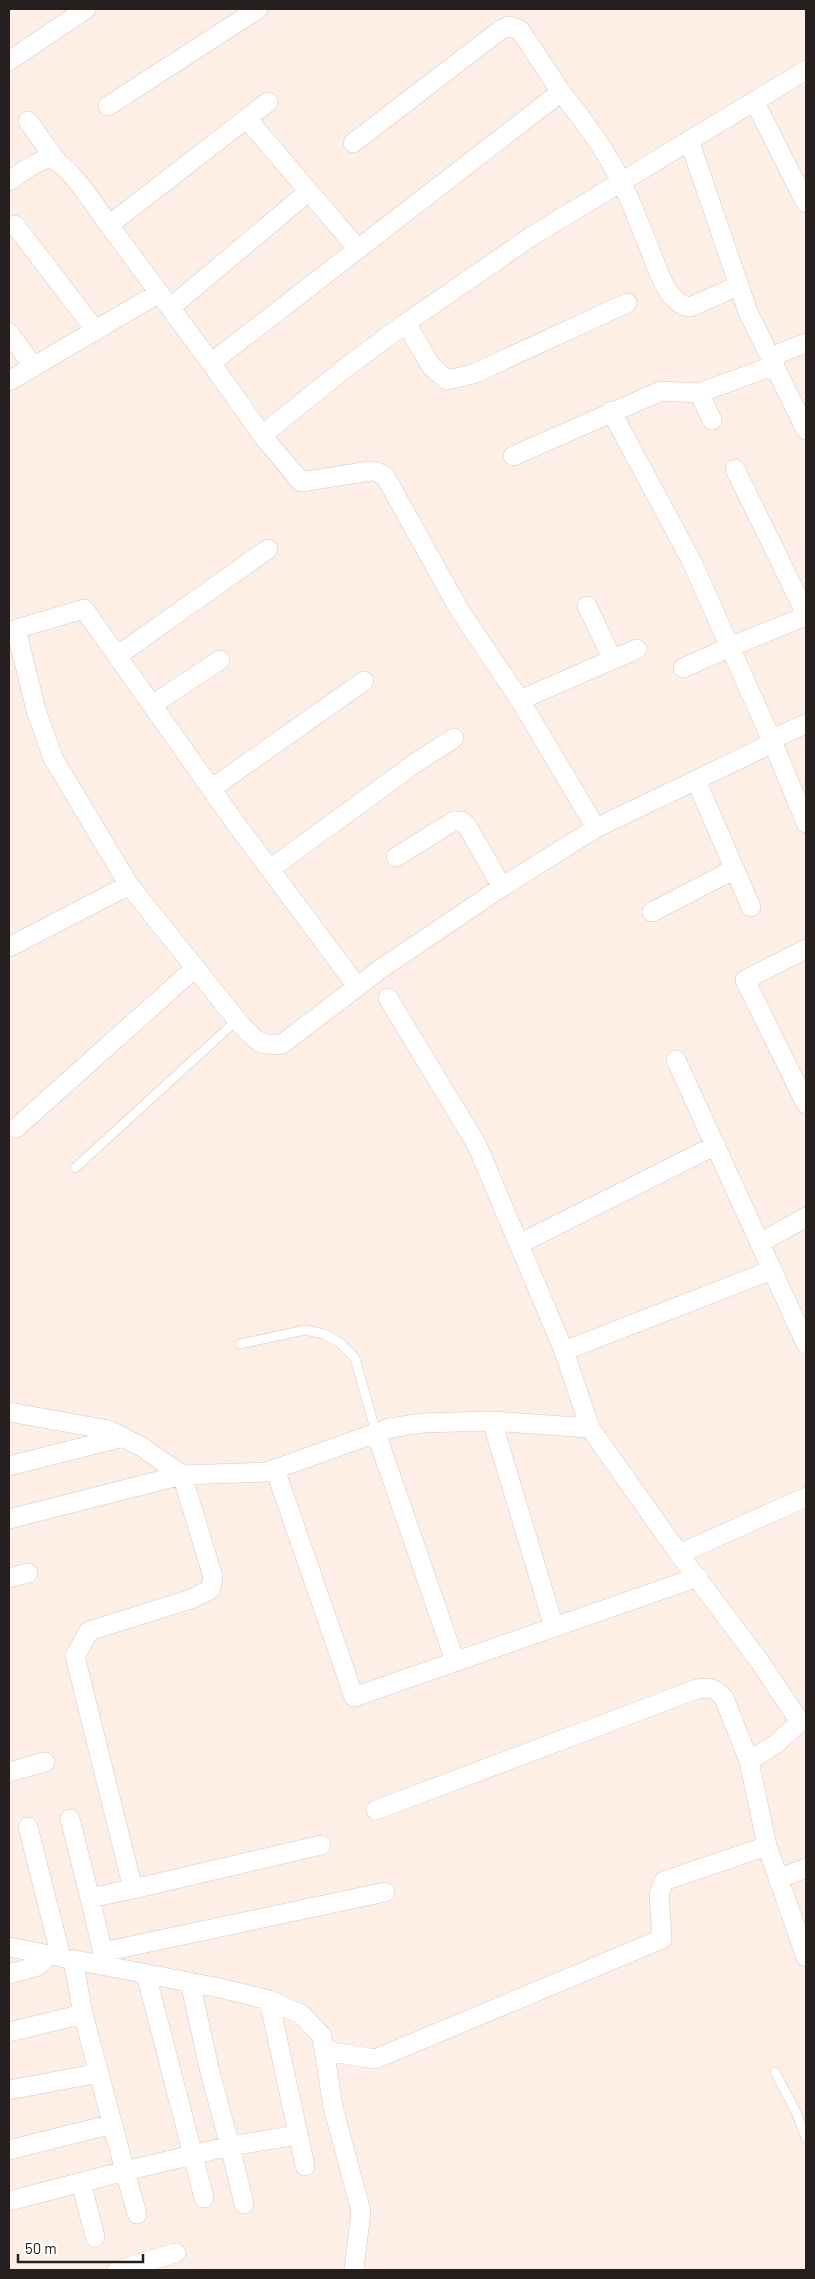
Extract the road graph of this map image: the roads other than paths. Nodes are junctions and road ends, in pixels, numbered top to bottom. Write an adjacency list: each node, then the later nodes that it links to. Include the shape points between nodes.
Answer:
1 (86, 9): 3 (street)
2 (258, 9): 8 (street)
3 (9, 60)
4 (806, 70): 6 (street)
5 (561, 92): 12 (street, via 520,30 509,26); 15 (street, via 592,132); 20 (street)
6 (754, 101): 11 (street); 17 (street)
7 (268, 102): 9 (street)
8 (108, 106)
9 (247, 119): 16 (street); 19 (street)
10 (28, 120): 13 (street)
11 (689, 140): 15 (street); 21 (street)
12 (353, 143)
13 (56, 160): 14 (street, via 47,159); 19 (street, via 67,168)
14 (9, 181)
15 (622, 183): 21 (street, via 664,284 682,306 698,305); 25 (street, via 532,236)
16 (308, 192): 20 (street); 24 (street)
17 (806, 202)
18 (15, 225): 26 (street)
19 (109, 225): 22 (street)
20 (358, 249): 30 (street)
21 (738, 286): 29 (street)
22 (159, 293): 24 (street); 26 (street)
23 (627, 303): 25 (street, via 473,374 447,380 431,366)
24 (170, 308): 30 (street)
25 (406, 323): 37 (street)
26 (96, 331): 31 (street)
27 (9, 333): 31 (street)
28 (806, 343): 29 (street)
29 (772, 361): 33 (street); 36 (street)
30 (211, 363): 37 (street)
31 (34, 367): 32 (street)
32 (9, 382)
33 (699, 393): 34 (street, via 661,391); 35 (street)
34 (611, 411): 38 (street); 44 (street, via 691,560)
35 (712, 420)
36 (806, 430)
37 (262, 436): 51 (street, via 301,482 370,471 385,476 460,611)
38 (513, 456)
39 (735, 469): 42 (street)
40 (268, 549): 46 (street)
41 (587, 606): 48 (street)
42 (806, 615): 44 (street)
43 (12, 629): 46 (street, via 84,609); 63 (street, via 53,758)
44 (730, 647): 49 (street); 55 (street)
45 (637, 649): 48 (street)
46 (117, 656): 52 (street)
47 (220, 660): 52 (street)
48 (613, 660): 51 (street)
49 (683, 668)
50 (364, 681): 57 (street)
51 (520, 700): 59 (street)
52 (152, 705): 57 (street)
53 (806, 724): 55 (street)
54 (454, 738): 61 (street)
55 (772, 741): 56 (street); 58 (street)
56 (696, 780): 59 (street); 62 (street)
57 (211, 788): 61 (street)
58 (806, 823)
59 (596, 828): 64 (street)
60 (396, 857): 64 (street, via 454,821 462,821)
61 (270, 869): 70 (street)
62 (735, 869): 65 (street); 66 (street)
63 (129, 885): 67 (street); 69 (street)
64 (502, 887): 70 (street)
65 (751, 907)
66 (652, 912)
67 (9, 947)
68 (806, 949): 74 (street, via 745,980)
69 (195, 968): 72 (street); 75 (street)
70 (356, 985): 72 (street, via 282,1044 266,1046)
71 (388, 998): 80 (street, via 478,1145)
72 (237, 1020): 77 (lane)
73 (676, 1060): 76 (street)
74 (806, 1104)
75 (16, 1128)
76 (716, 1145): 79 (street); 80 (street)
77 (75, 1168)
78 (806, 1217): 79 (street)
79 (760, 1243): 81 (street)
80 (519, 1244): 84 (street)
81 (772, 1270): 83 (street); 84 (street)
82 (240, 1344): 88 (lane, via 305,1330 324,1334 340,1343 354,1358)
83 (806, 1344)
84 (564, 1351): 87 (street)
85 (9, 1412): 89 (street, via 109,1430)
86 (492, 1421): 87 (street); 88 (street, via 422,1423 390,1428); 99 (street)
87 (590, 1428): 95 (street)
88 (376, 1434): 91 (street); 100 (street)
89 (123, 1437): 90 (street); 92 (street, via 142,1446)
90 (9, 1466)
91 (275, 1469): 92 (street); 100 (street, via 354,1698)
92 (182, 1475): 94 (street); 112 (street, via 213,1578 212,1589 191,1599 89,1631 75,1656)
93 (806, 1497): 95 (street)
94 (9, 1519)
95 (679, 1554): 98 (street)
96 (28, 1573): 97 (street)
97 (9, 1578)
98 (698, 1578): 99 (street); 101 (street)
99 (554, 1628): 100 (street)
100 (455, 1661)
101 (803, 1721): 102 (street)
102 (749, 1761): 105 (street, via 724,1698 710,1687 688,1692); 109 (street)
103 (46, 1762): 104 (street)
104 (9, 1772)
105 (376, 1810)
106 (70, 1819): 114 (street)
107 (28, 1827): 116 (street)
108 (321, 1845): 112 (street)
109 (767, 1846): 111 (street); 125 (street, via 664,1881 659,1895 662,1939 375,2059)
110 (806, 1868): 111 (street)
111 (778, 1879): 117 (street)
112 (133, 1889): 114 (street)
113 (385, 1892): 118 (street)
114 (90, 1898): 118 (street)
115 (9, 1947): 116 (street)
116 (61, 1957): 118 (street); 119 (street); 123 (street)
117 (806, 1957)
118 (104, 1959): 120 (street)
119 (9, 1974)
120 (146, 1974): 121 (street); 134 (street)
121 (190, 1982): 122 (street); 132 (street)
122 (268, 2000): 125 (street, via 302,2015 322,2036); 130 (street)
123 (83, 2014): 124 (street); 126 (street)
124 (9, 2032)
125 (325, 2051): 145 (street, via 334,2107 361,2211)
126 (98, 2072): 128 (street); 129 (street)
127 (775, 2072): 131 (lane)
128 (9, 2090)
129 (112, 2124): 133 (street); 136 (street)
130 (298, 2135): 132 (street); 135 (street)
131 (806, 2138)
132 (230, 2146): 134 (street); 140 (street)
133 (9, 2150)
134 (192, 2155): 136 (street); 138 (street)
135 (305, 2166)
136 (125, 2171): 137 (street); 141 (street)
137 (81, 2182): 139 (street); 142 (street)
138 (204, 2198)
139 (9, 2200)
140 (244, 2204)
141 (137, 2214)
142 (95, 2237)
143 (176, 2253): 144 (street)
144 (122, 2270)
145 (354, 2270)

